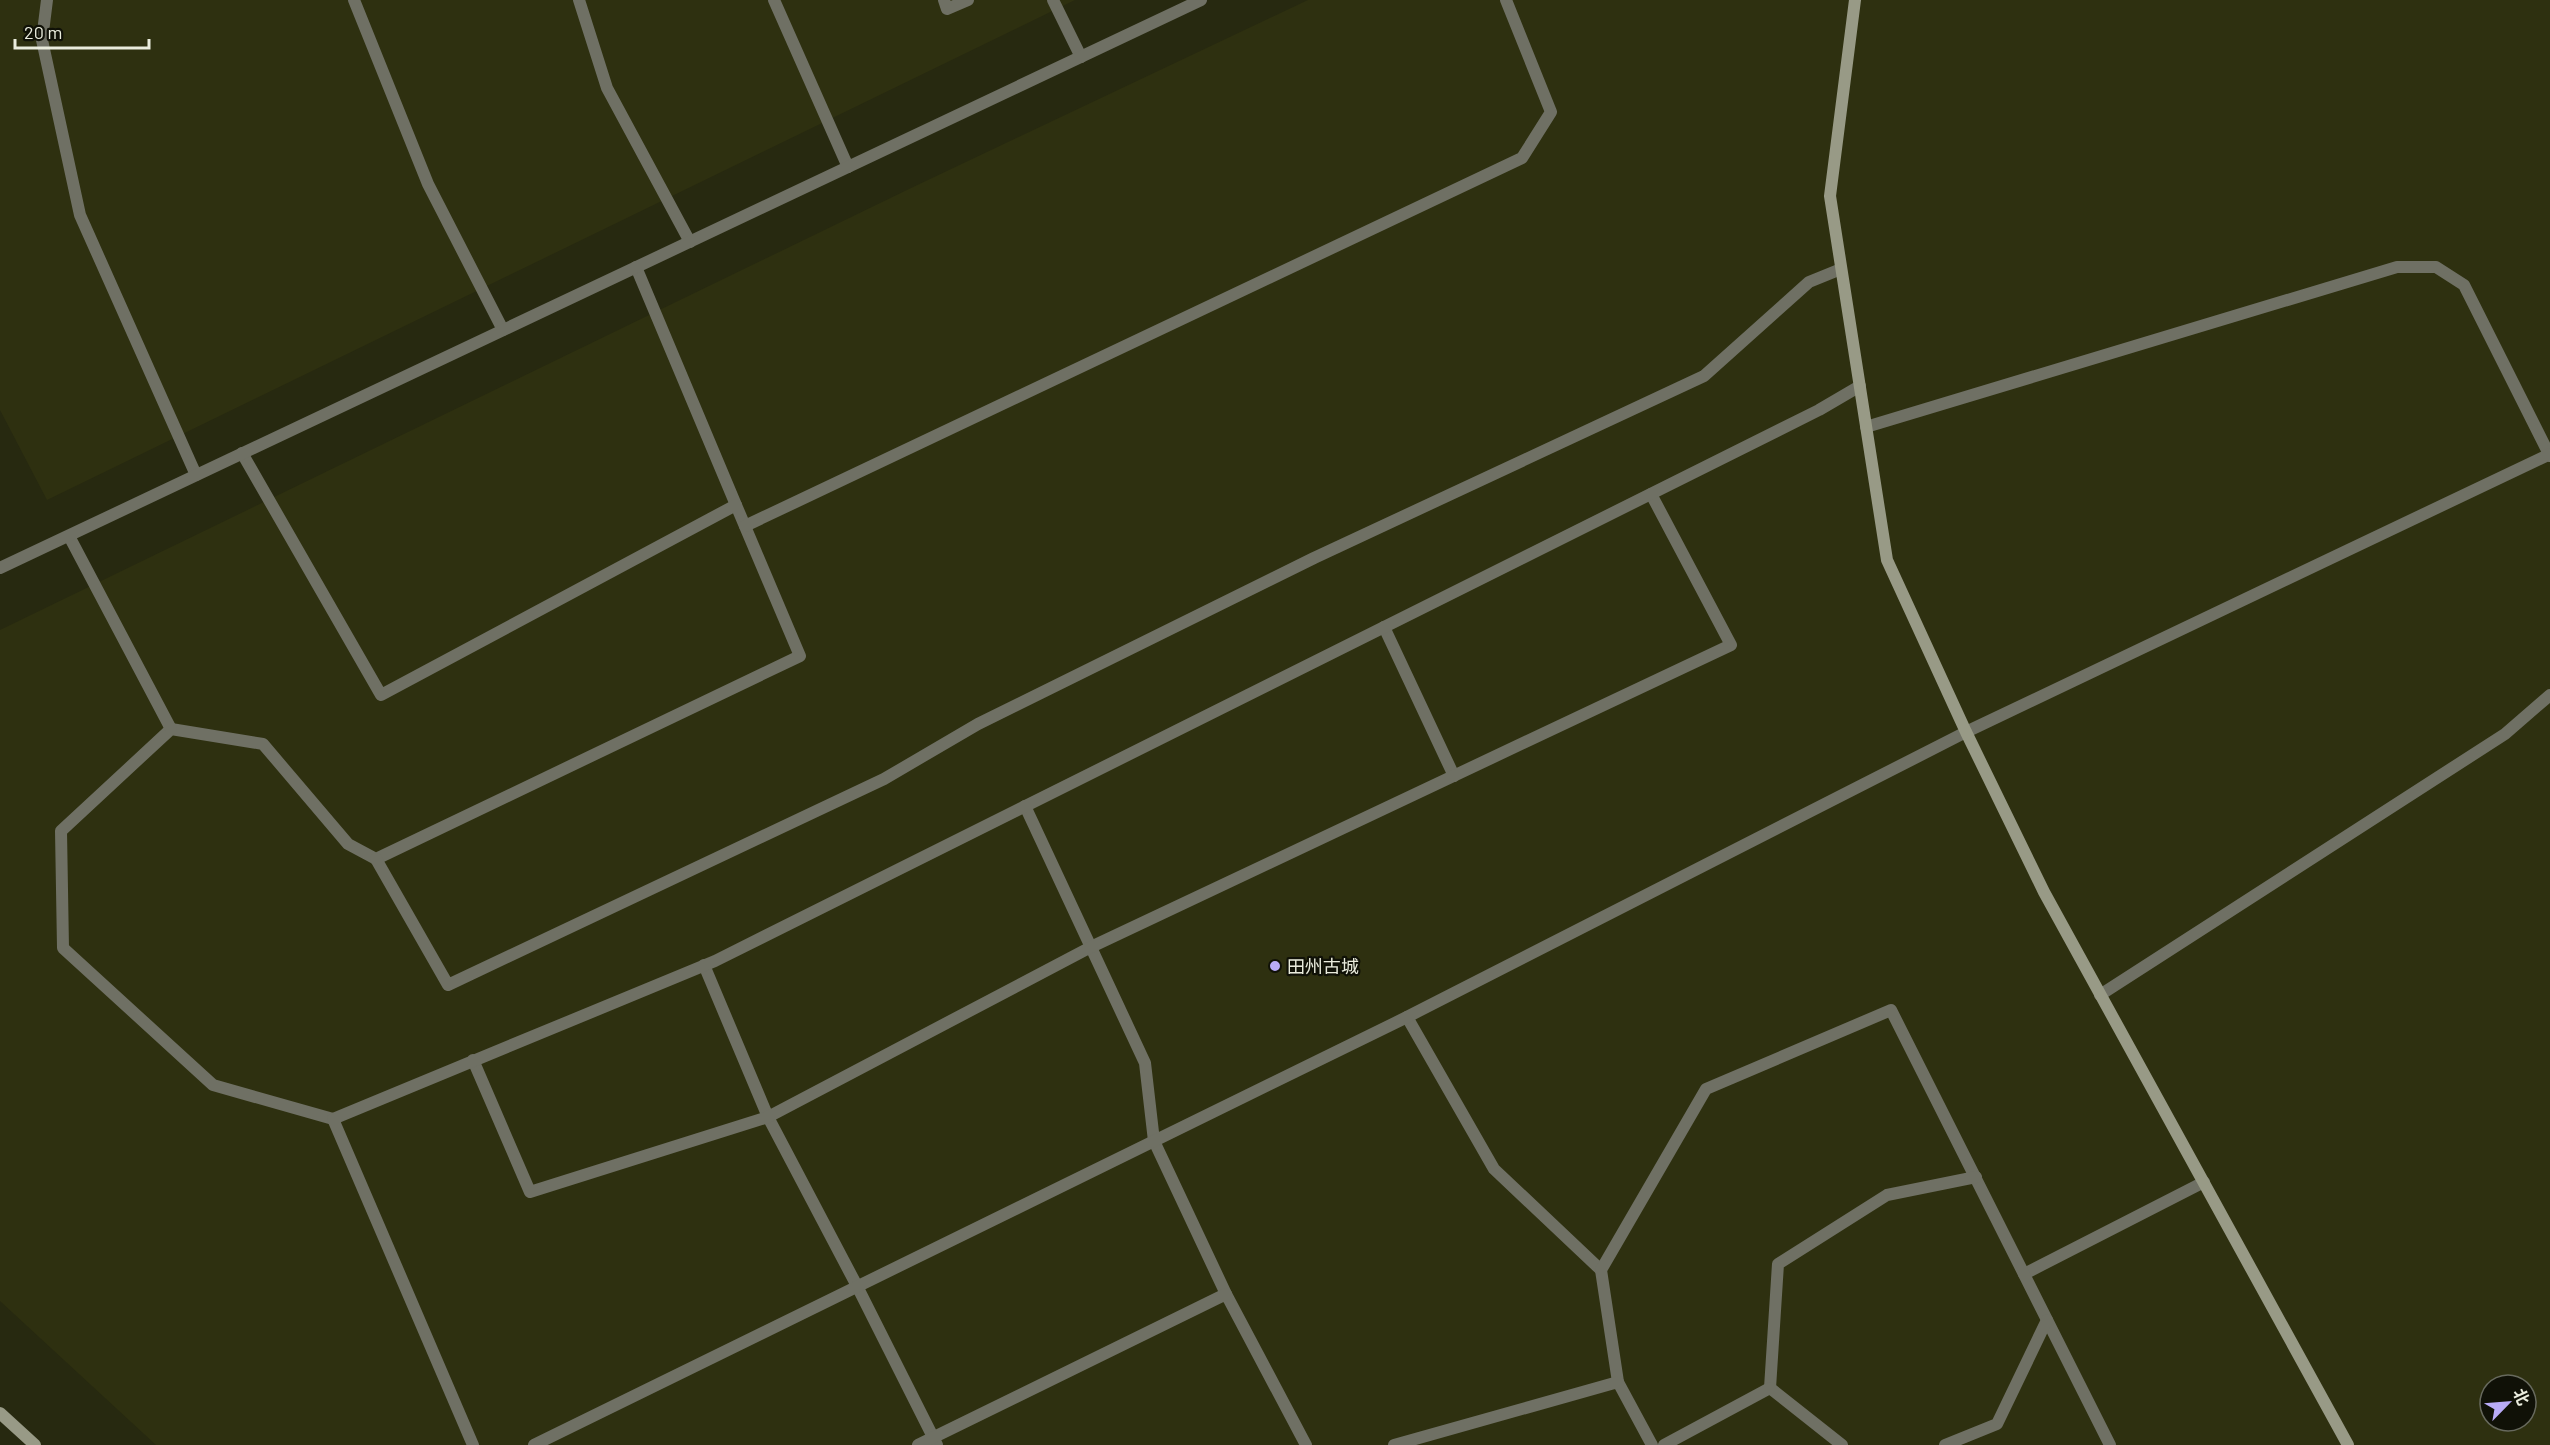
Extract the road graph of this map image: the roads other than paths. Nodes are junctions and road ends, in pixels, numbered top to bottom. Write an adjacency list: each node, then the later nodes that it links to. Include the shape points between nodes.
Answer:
1 (47, 0): 21 (street, via 42,40 80,214)
2 (354, 0): 16 (street, via 428,184)
3 (579, 0): 13 (street, via 607,88)
4 (774, 0): 12 (street)
5 (944, 0): 6 (street, via 947,9)
6 (968, 0)
7 (1053, 0): 11 (street)
8 (1201, 0): 11 (street)
9 (1506, 0): 24 (street, via 1551,112 1522,158)
10 (1855, 0): 15 (street, via 1830,196)
11 (1081, 57): 12 (street)
12 (848, 167): 13 (street)
13 (690, 242): 14 (street)
14 (636, 267): 16 (street); 23 (street)
15 (1841, 269): 17 (street); 33 (street, via 1809,282 1704,376 1314,558 978,724 884,779 448,985)
16 (503, 330): 19 (street)
17 (1860, 386): 18 (street); 22 (street)
18 (1866, 427): 20 (street, via 2397,267 2436,267 2464,285); 30 (street, via 1887,560)
19 (242, 453): 21 (street); 23 (street, via 381,695)
20 (2550, 455): 30 (street)
21 (196, 475): 25 (street)
22 (1651, 494): 27 (street); 31 (street, via 1731,645)
23 (735, 505): 24 (street)
24 (745, 526): 33 (street, via 800,656)
25 (69, 536): 26 (street); 29 (street)
26 (0, 568)
27 (1384, 627): 31 (street); 32 (street)
28 (2550, 695): 36 (street, via 2505,734)
29 (171, 729): 33 (street, via 263,744 348,844); 40 (street, via 61,831 63,948 213,1085)
30 (1966, 732): 36 (street, via 2044,892); 37 (street)
31 (1454, 776): 34 (street)
32 (1025, 806): 34 (street); 35 (street)
33 (376, 859)
34 (1091, 947): 39 (street); 41 (street, via 1145,1063)
35 (704, 965): 38 (street); 39 (street)
36 (2100, 995): 43 (street)
37 (1407, 1017): 41 (street); 44 (street, via 1494,1169)
38 (474, 1060): 39 (street, via 530,1192); 40 (street)
39 (768, 1117): 46 (street)
40 (333, 1119): 54 (street)
41 (1154, 1141): 46 (street); 47 (street)
42 (1976, 1177): 44 (street, via 1891,1010 1706,1089); 45 (street); 50 (street, via 1887,1195 1778,1264)
43 (2204, 1182): 45 (street); 64 (street)
44 (1601, 1270): 49 (street)
45 (2024, 1274): 48 (street)
46 (857, 1286): 52 (street); 55 (street)
47 (1226, 1294): 52 (street); 57 (street)
48 (2047, 1320): 62 (street, via 1997,1424); 63 (street)
49 (1618, 1382): 58 (street); 59 (street)
50 (1770, 1388): 60 (street); 61 (street)
51 (0, 1413): 53 (street)
52 (935, 1441): 56 (street)
53 (35, 1445)
54 (474, 1445)
55 (534, 1445)
56 (918, 1445)
57 (1306, 1445)
58 (1394, 1445)
59 (1652, 1445)
60 (1664, 1445)
61 (1842, 1445)
62 (1945, 1445)
63 (2110, 1445)
64 (2348, 1445)

